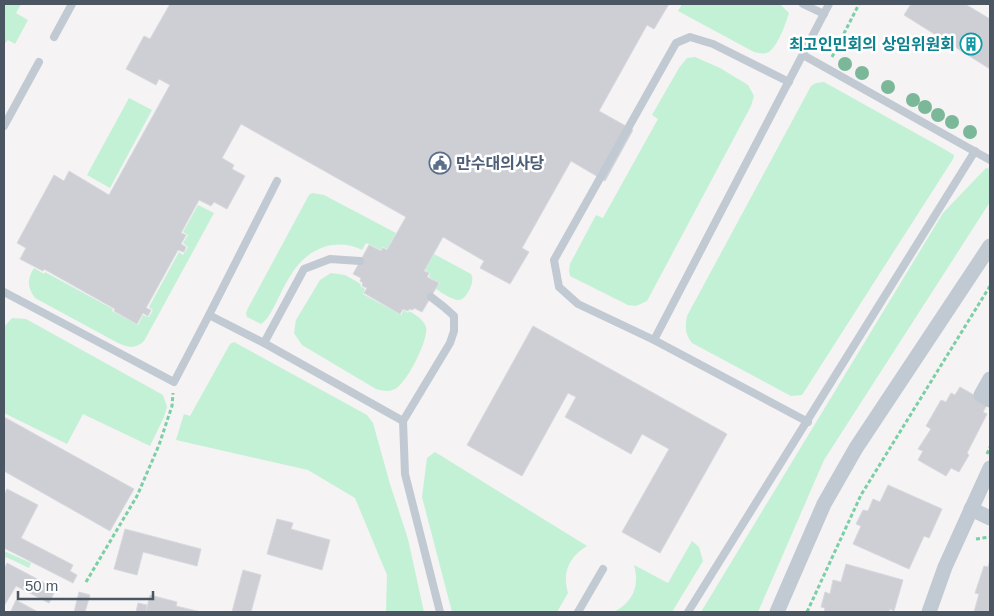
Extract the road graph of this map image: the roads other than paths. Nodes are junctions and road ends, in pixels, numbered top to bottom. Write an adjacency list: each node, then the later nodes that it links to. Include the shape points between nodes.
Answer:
1 (72, 4): 5 (lane)
2 (804, 4): 4 (lane)
3 (829, 4): 4 (lane)
4 (824, 14): 6 (lane)
5 (54, 37)
6 (803, 54): 8 (lane); 10 (lane)
7 (39, 62): 9 (lane)
8 (789, 82): 18 (lane); 18 (lane, via 713,44 690,37 676,43 554,260 559,287 578,304)
9 (4, 126)
10 (975, 151): 11 (lane); 23 (lane)
11 (990, 160)
12 (277, 182): 17 (lane)
13 (990, 246): 31 (street, via 824,504)
14 (360, 261): 19 (lane, via 330,259 304,269)
15 (4, 292): 17 (lane, via 174,382)
16 (431, 297): 22 (lane, via 454,316 454,331 450,344)
17 (209, 315): 19 (lane)
18 (654, 340): 23 (lane)
19 (264, 343): 22 (lane)
20 (990, 379): 21 (street, via 981,395)
21 (990, 400)
22 (403, 421): 28 (lane, via 405,474)
23 (808, 422): 30 (lane)
24 (990, 468): 25 (street)
25 (971, 509): 26 (street); 32 (street)
26 (990, 518)
27 (602, 569): 29 (lane)
28 (440, 612)
29 (578, 612)
30 (688, 612)
31 (777, 612)
32 (928, 612)

